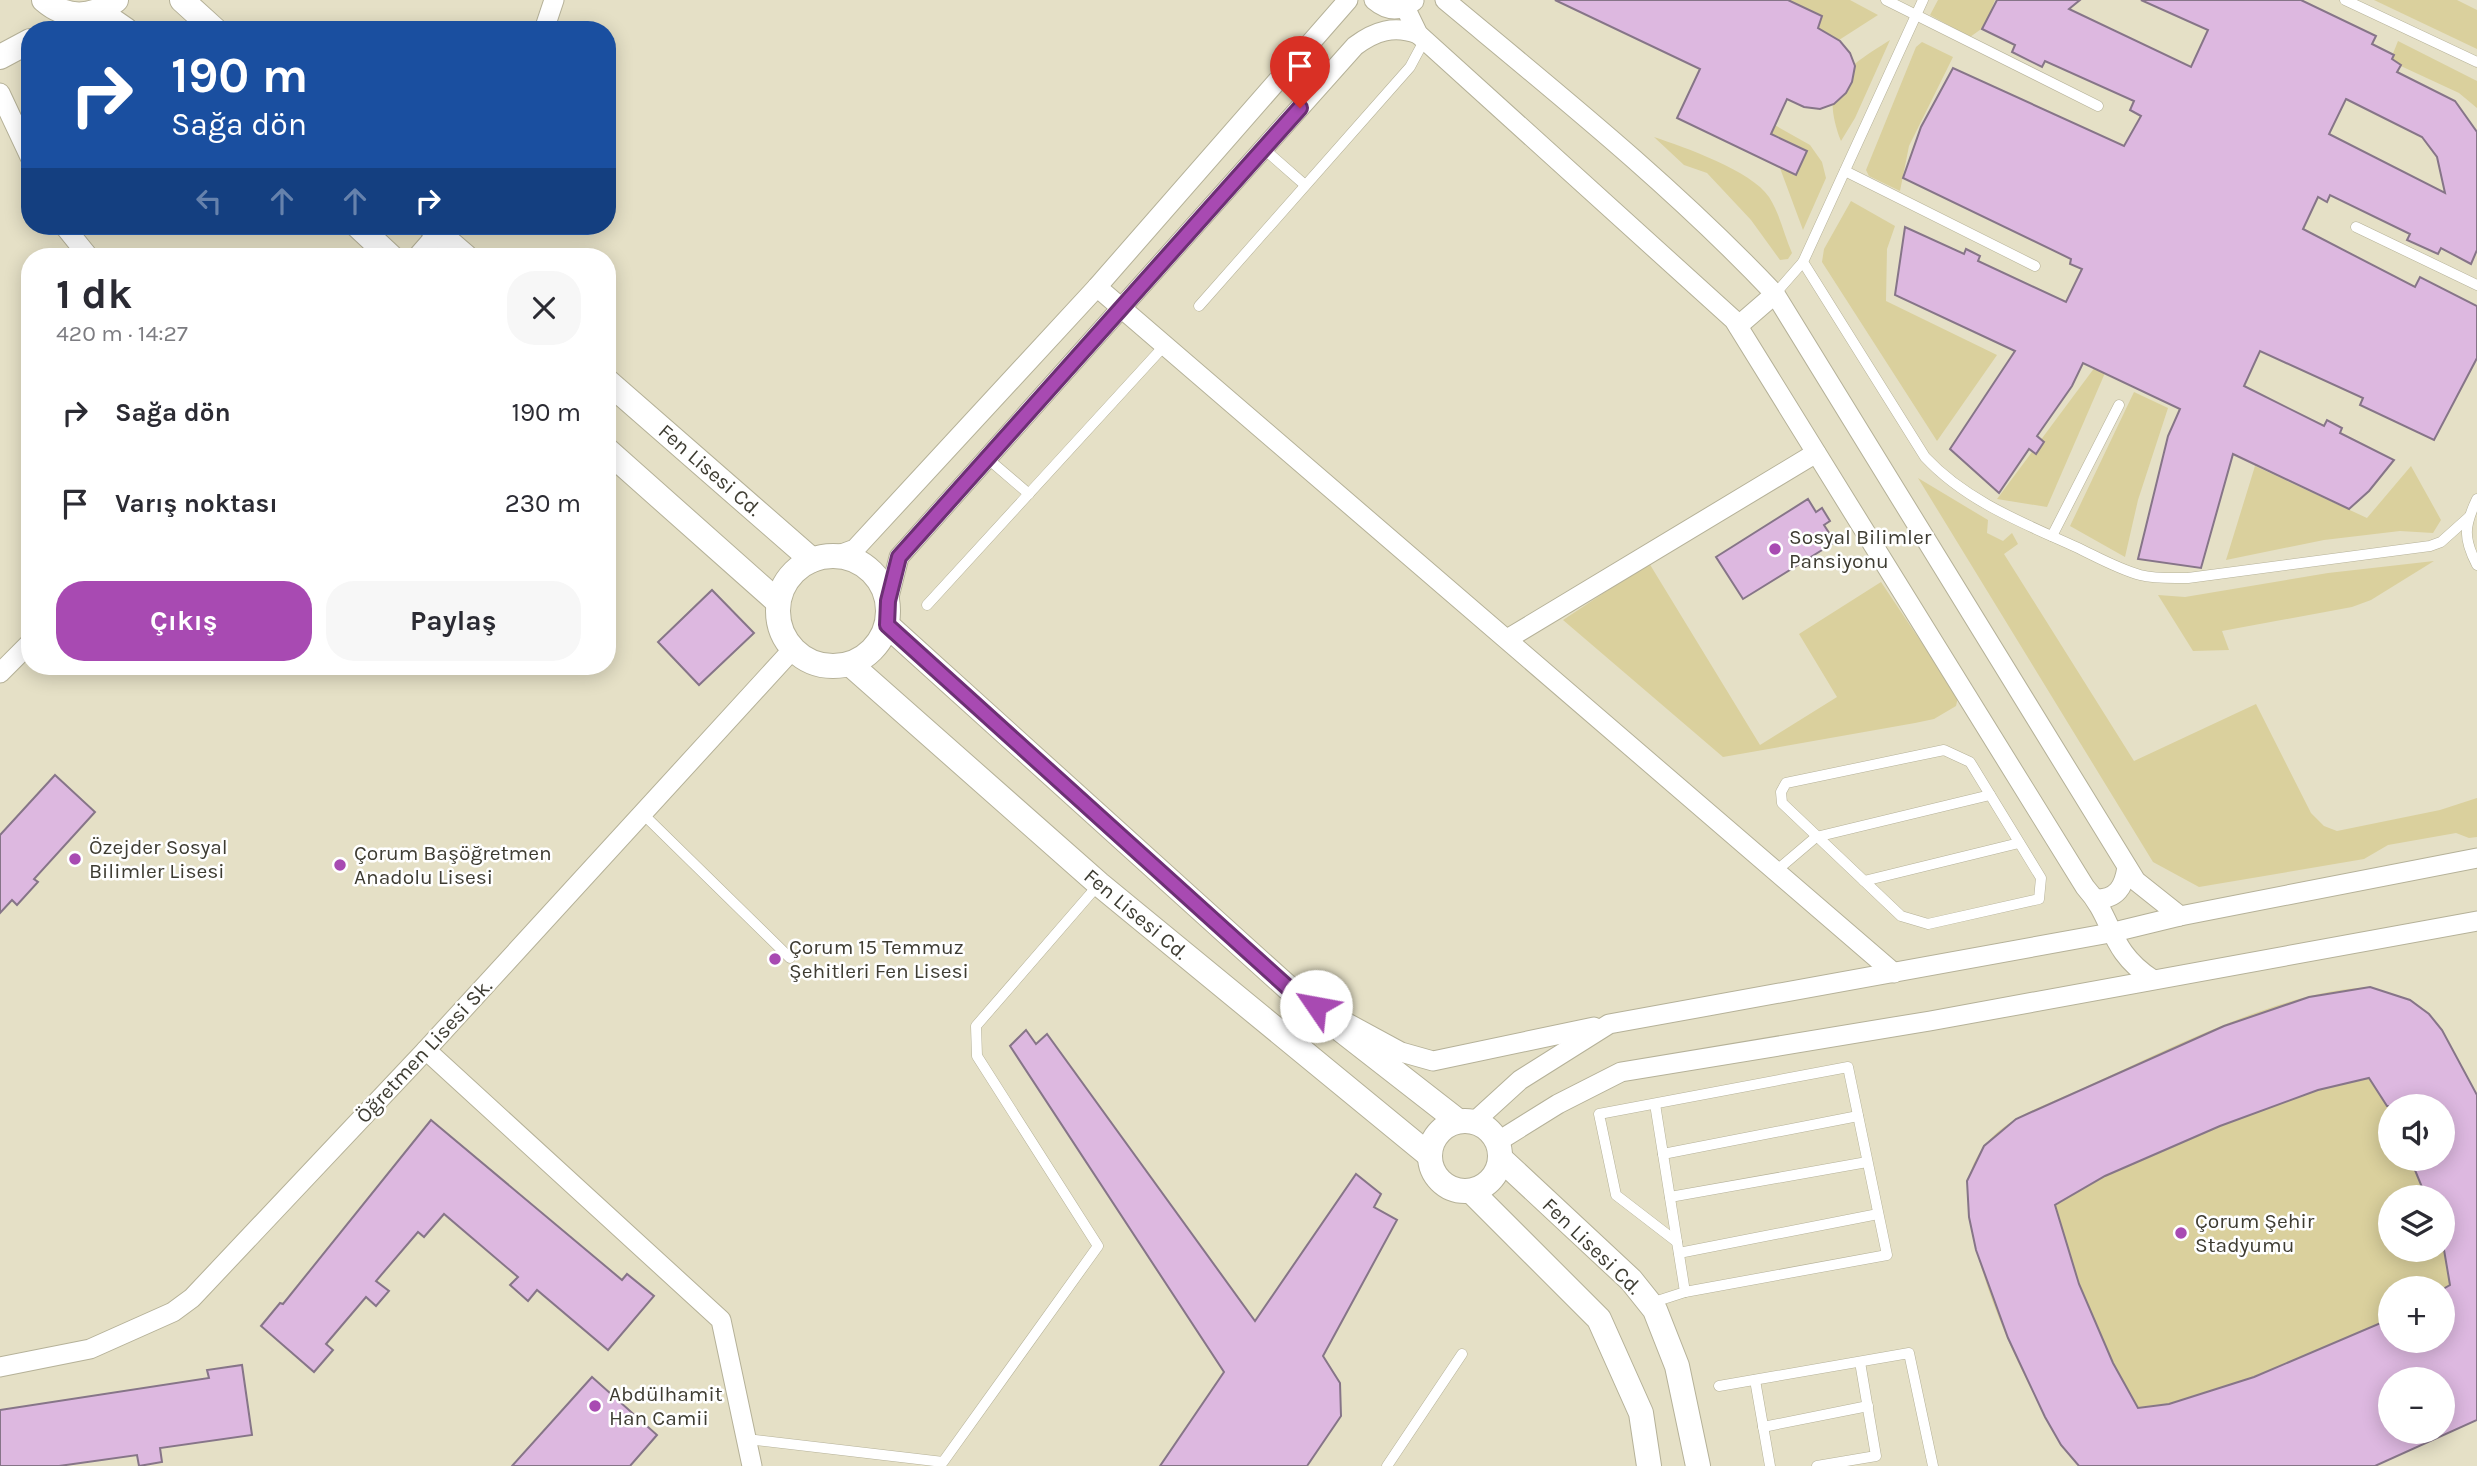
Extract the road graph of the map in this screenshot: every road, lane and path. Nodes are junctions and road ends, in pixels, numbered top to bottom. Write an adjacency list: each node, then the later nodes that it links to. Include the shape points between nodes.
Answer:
1 (44, 0): 11 (street, via 55,9)
2 (182, 0): 15 (street)
3 (554, 0): 16 (street)
4 (1348, 0): 36 (street)
5 (1374, 0): 10 (street)
6 (1446, 0): 37 (street, via 1726,242)
7 (1886, 0): 12 (lane)
8 (1923, 0): 12 (lane)
9 (2345, 0): 21 (lane)
10 (1404, 5): 17 (street); 18 (street)
11 (99, 9): 13 (street); 14 (street)
12 (1915, 14): 23 (lane); 26 (lane)
13 (72, 21)
14 (114, 21)
15 (205, 21)
16 (547, 21)
17 (1377, 32): 18 (street, via 1390,29); 25 (street, via 1355,46)
18 (1422, 36): 27 (lane, via 1410,67); 40 (street)
19 (21, 46): 20 (street)
20 (0, 57)
21 (2477, 62)
22 (0, 93): 24 (street)
23 (2098, 106)
24 (21, 138)
25 (1264, 149): 27 (lane); 39 (street)
26 (1845, 172): 33 (lane); 34 (lane)
27 (1305, 185): 38 (lane)
28 (2356, 227): 35 (lane)
29 (368, 235): 31 (street)
30 (445, 235): 32 (street)
31 (381, 248)
32 (457, 248)
33 (1803, 262): 37 (lane); 50 (lane, via 1925,457 1964,492)
34 (2035, 266)
35 (2477, 285)
36 (1097, 287): 39 (street); 51 (street, via 855,549)
37 (1775, 294): 40 (street); 66 (street)
38 (1199, 306)
39 (1122, 307): 41 (street); 46 (street)
40 (1738, 326): 44 (street)
41 (1166, 344): 47 (lane); 56 (street)
42 (616, 388): 51 (street, Fen Lisesi Cd.)
43 (2119, 405): 50 (lane)
44 (1816, 453): 56 (street); 70 (street)
45 (616, 458): 53 (street)
46 (987, 458): 47 (lane); 55 (street, via 899,557)
47 (1029, 494): 54 (lane)
48 (2477, 499): 49 (lane)
49 (2473, 520): 50 (lane, via 2430,546 2188,578 2139,575); 52 (lane, via 2466,543)
50 (2052, 537)
51 (824, 558): 53 (street, via 790,576); 55 (street, via 859,562 878,578)
52 (2477, 565)
53 (778, 602): 57 (street, via 779,625)
54 (927, 605)
55 (887, 613): 59 (street, via 873,649); 77 (street)
56 (1509, 638): 67 (street)
57 (793, 649): 59 (street, via 828,666); 62 (street, Öğretmen Lisesi Sk.)
58 (21, 652): 60 (street)
59 (850, 664): 69 (street, Fen Lisesi Cd.)
60 (0, 673)
61 (1990, 795): 63 (lane); 63 (lane, via 1970,762 1944,750 1786,783 1781,792 1783,803); 64 (lane)
62 (643, 814): 74 (lane); 79 (street, Öğretmen Lisesi Sk.)
63 (1816, 837): 67 (lane); 68 (lane)
64 (2019, 843): 68 (lane); 68 (lane, via 2041,878 2039,899 1928,924 1901,916)
65 (2477, 858): 71 (street)
66 (2127, 867): 70 (street, via 2117,894); 71 (street, via 2136,881)
67 (1776, 871): 75 (street)
68 (1864, 881)
69 (1100, 884): 85 (street, Fen Lisesi Cd.); 100 (lane, via 976,1026 977,1056 1098,1246 943,1462)
70 (2096, 899): 73 (street)
71 (2180, 916): 73 (street)
72 (2477, 921): 76 (street)
73 (2110, 933): 75 (street); 76 (street, via 2129,961)
74 (790, 958)
75 (1894, 973): 78 (street)
76 (2152, 979): 83 (street, via 1621,1072 1558,1104)
77 (1295, 994): 78 (street, via 1401,1052 1433,1061); 82 (street)
78 (1609, 1024): 82 (street, via 1520,1080)
79 (426, 1051): 95 (street, Öğretmen Lisesi Sk., via 192,1298 173,1312 90,1349); 100 (street, via 721,1321)
80 (1655, 1104): 81 (lane, via 1848,1067); 84 (lane); 90 (lane, via 1599,1114 1616,1195)
81 (1858, 1116): 84 (lane); 86 (lane)
82 (1466, 1122): 83 (street, via 1484,1126); 85 (street, via 1438,1133)
83 (1499, 1150): 87 (street, via 1492,1180); 92 (street, Fen Lisesi Cd.)
84 (1663, 1154): 88 (lane)
85 (1429, 1155): 87 (street, via 1442,1183 1461,1192)
86 (1867, 1163): 88 (lane); 89 (lane)
87 (1471, 1191): 103 (street, via 1599,1319 1641,1413)
88 (1670, 1197): 90 (lane)
89 (1878, 1214): 90 (lane); 91 (lane, via 1886,1255)
90 (1678, 1248): 91 (lane)
91 (1685, 1292): 92 (lane)
92 (1650, 1304): 104 (street, Fen Lisesi Cd., via 1677,1366)
93 (1462, 1354): 102 (lane)
94 (1860, 1362): 96 (lane); 98 (lane); 107 (lane, via 1909,1353)
95 (0, 1367)
96 (1755, 1380): 97 (lane); 99 (lane)
97 (1718, 1387)
98 (1868, 1406): 99 (lane); 106 (lane, via 1876,1456)
99 (1763, 1427): 105 (lane)
100 (747, 1439): 101 (street)
101 (752, 1466)
102 (1387, 1466)
103 (1649, 1466)
104 (1698, 1466)
105 (1769, 1466)
106 (1817, 1466)
107 (1933, 1466)

